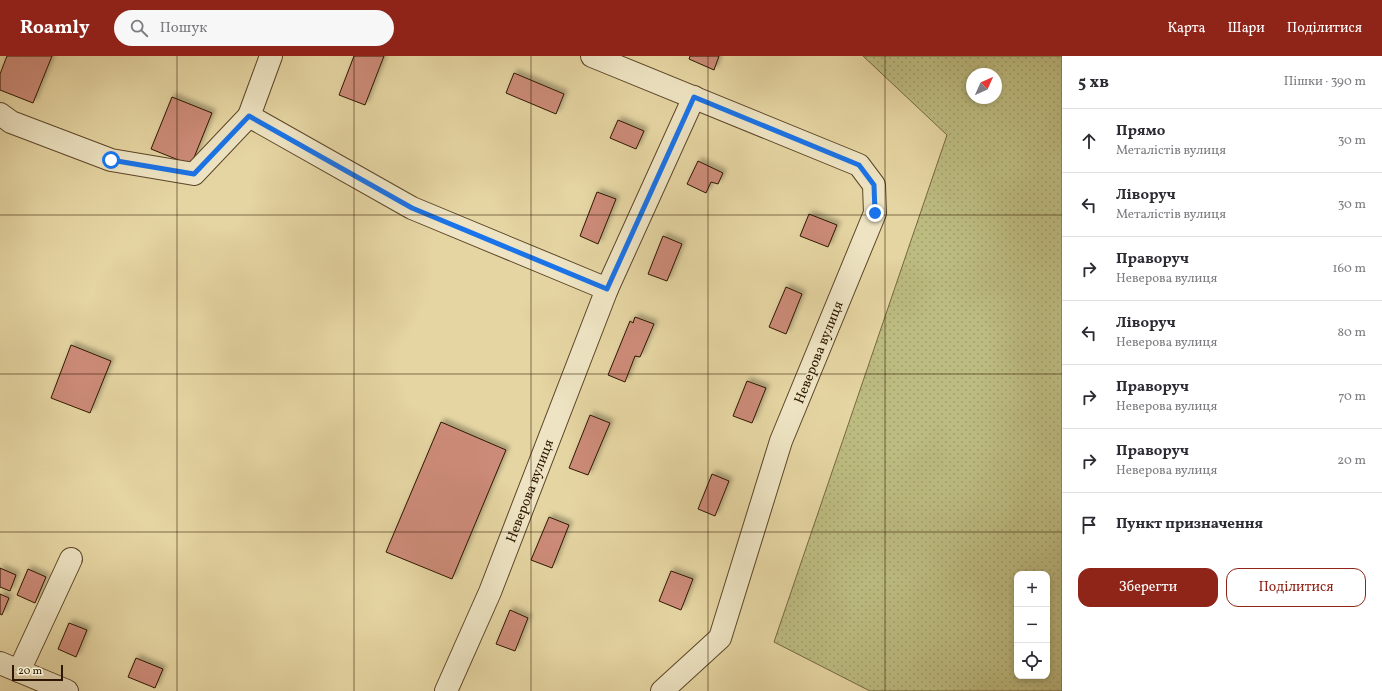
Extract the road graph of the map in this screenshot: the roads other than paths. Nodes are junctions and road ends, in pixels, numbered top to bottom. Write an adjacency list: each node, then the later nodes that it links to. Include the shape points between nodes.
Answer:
1 (271, 56): 5 (street)
2 (592, 56): 3 (street, Неверова вулиця)
3 (694, 97): 6 (street, Неверова вулиця); 11 (street, Неверова вулиця, via 859,165 874,185 875,213 782,441 720,638)
4 (0, 114): 5 (street, via 11,122 111,160 194,174)
5 (249, 116): 6 (street, via 412,208)
6 (607, 289): 10 (street, Неверова вулиця, via 490,592)
7 (71, 559): 8 (street)
8 (9, 667): 9 (street)
9 (67, 691)
10 (446, 691)
11 (662, 691)

